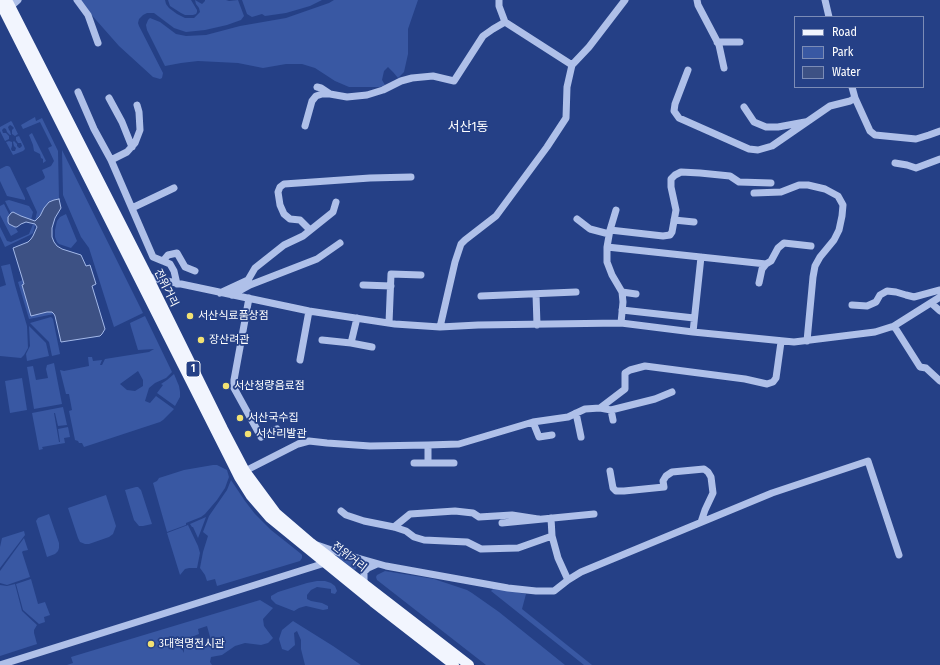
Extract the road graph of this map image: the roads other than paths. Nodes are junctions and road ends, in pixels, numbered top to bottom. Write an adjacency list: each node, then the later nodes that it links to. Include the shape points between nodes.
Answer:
1 (18, 0): 8 (street)
2 (77, 0): 13 (street, via 88,15)
3 (499, 0): 10 (street)
4 (624, 0): 14 (street, via 589,48)
5 (697, 0): 11 (street)
6 (825, 0): 9 (street)
7 (0, 3): 112 (main road, 전위거리 / 1, via 239,477 270,518)
8 (9, 3): 52 (main road, 전위거리 / 1)
9 (829, 16)
10 (504, 22): 14 (street); 20 (street, via 483,36 454,81 433,76 412,78 367,95 347,97)
11 (717, 42): 12 (street); 15 (street)
12 (740, 42)
13 (98, 43)
14 (572, 65): 78 (street, via 567,87 566,118 496,216 461,244 454,262)
15 (724, 68)
16 (688, 70): 25 (street, via 675,104 674,111 678,118 749,149 758,150 772,146)
17 (317, 87): 20 (street)
18 (852, 88): 22 (street)
19 (78, 92): 30 (street)
20 (330, 94): 26 (street, via 316,96 312,101)
21 (109, 98): 28 (street)
22 (855, 98): 25 (street, via 830,106); 27 (street, via 870,131 875,135 916,139)
23 (137, 105): 28 (street, via 140,130)
24 (744, 107): 25 (street, via 754,122 766,127)
25 (807, 122)
26 (306, 126)
27 (940, 131)
28 (132, 147): 30 (street)
29 (940, 159): 31 (street, via 916,168)
30 (111, 160): 37 (street)
31 (895, 163)
32 (411, 177): 42 (street, via 284,184 278,192 284,214 290,220 300,220)
33 (771, 183): 40 (street, via 739,182 730,176 681,172 671,179 676,210)
34 (174, 188): 37 (street)
35 (754, 193): 81 (street, via 781,192 799,185 808,185 825,189 838,196 843,205 834,240 820,257 813,277)
36 (336, 202): 42 (street, via 333,212)
37 (132, 208): 48 (street, via 153,257)
38 (616, 210): 43 (street)
39 (577, 219): 43 (street, via 590,229)
40 (674, 220): 41 (street); 43 (street, via 670,235)
41 (694, 222)
42 (310, 230): 60 (street, via 284,245 255,268 248,280)
43 (610, 232): 46 (street)
44 (340, 243): 63 (street, via 317,259 250,285)
45 (811, 246): 49 (street, via 784,243)
46 (606, 247): 47 (street); 59 (street, via 607,262)
47 (701, 257): 49 (street); 73 (street)
48 (163, 261): 50 (street, via 168,255 177,253 185,267); 54 (street, via 170,264)
49 (766, 264): 53 (street, via 762,269)
50 (195, 271)
51 (421, 275): 56 (street, via 391,274)
52 (148, 277): 54 (street); 100 (main road, 전위거리 / 1)
53 (759, 283)
54 (177, 284): 60 (street)
55 (363, 286): 56 (street)
56 (391, 286): 74 (street)
57 (940, 290): 68 (street, via 914,297 887,291 880,295 876,302 867,306)
58 (576, 292): 61 (street)
59 (622, 292): 62 (street); 69 (street)
60 (220, 293): 63 (street)
61 (536, 294): 64 (street); 76 (street)
62 (636, 294)
63 (232, 295): 66 (street)
64 (481, 296)
65 (940, 297): 67 (street)
66 (249, 298): 70 (street); 93 (street, via 234,388 261,438)
67 (931, 303): 71 (street); 77 (street)
68 (852, 305)
69 (622, 310): 73 (street); 75 (street)
70 (309, 311): 72 (street); 85 (street)
71 (940, 311)
72 (357, 318): 74 (street); 83 (street)
73 (694, 318): 79 (street)
74 (389, 323): 78 (street)
75 (621, 323): 76 (street); 79 (street)
76 (537, 325): 78 (street)
77 (894, 326): 81 (street, via 875,332); 86 (street, via 920,367 926,368)
78 (440, 327)
79 (693, 332): 82 (street)
80 (322, 340): 83 (street)
81 (807, 341): 82 (street)
82 (781, 342): 88 (street, via 776,378 773,382 763,384 745,379 645,366 625,373 625,389)
83 (352, 343): 84 (street)
84 (372, 347)
85 (300, 360)
86 (940, 381)
87 (672, 392): 89 (street)
88 (600, 408): 89 (street); 90 (street, via 585,409)
89 (611, 410): 91 (street)
90 (576, 413): 92 (street, via 568,417); 95 (street)
91 (614, 420)
92 (533, 422): 94 (street, via 539,437); 96 (street, via 459,444)
93 (277, 429)
94 (552, 435)
95 (581, 437)
96 (428, 445): 97 (street); 100 (street, via 370,446 309,441)
97 (428, 462): 98 (street); 99 (street)
98 (454, 462)
99 (414, 463)
100 (245, 471): 110 (main road, 전위거리 / 1, via 276,512)
101 (610, 471): 106 (street, via 613,488 616,491 624,491 664,487 663,481 672,472 704,469 711,477 713,494)
102 (341, 511): 108 (street, via 364,521)
103 (594, 514): 104 (street)
104 (551, 518): 105 (street); 109 (street)
105 (538, 519): 107 (street); 108 (street, via 512,515 479,517 472,512 410,514)
106 (701, 522): 111 (street, via 772,493 868,461); 114 (street, via 581,572)
107 (502, 523)
108 (394, 527): 109 (street, via 424,540 467,542 481,548 518,548)
109 (552, 536): 114 (street)
110 (311, 543): 113 (street); 115 (main road, 전위거리 / 1)
111 (899, 555)
112 (325, 563): 116 (street); 117 (main road, 전위거리 / 1)
113 (377, 564): 114 (street, via 536,591 554,591); 115 (street, via 364,572)
114 (568, 580)
115 (365, 585): 118 (main road, 전위거리 / 1)
116 (0, 665)
117 (454, 665)
118 (469, 665)

